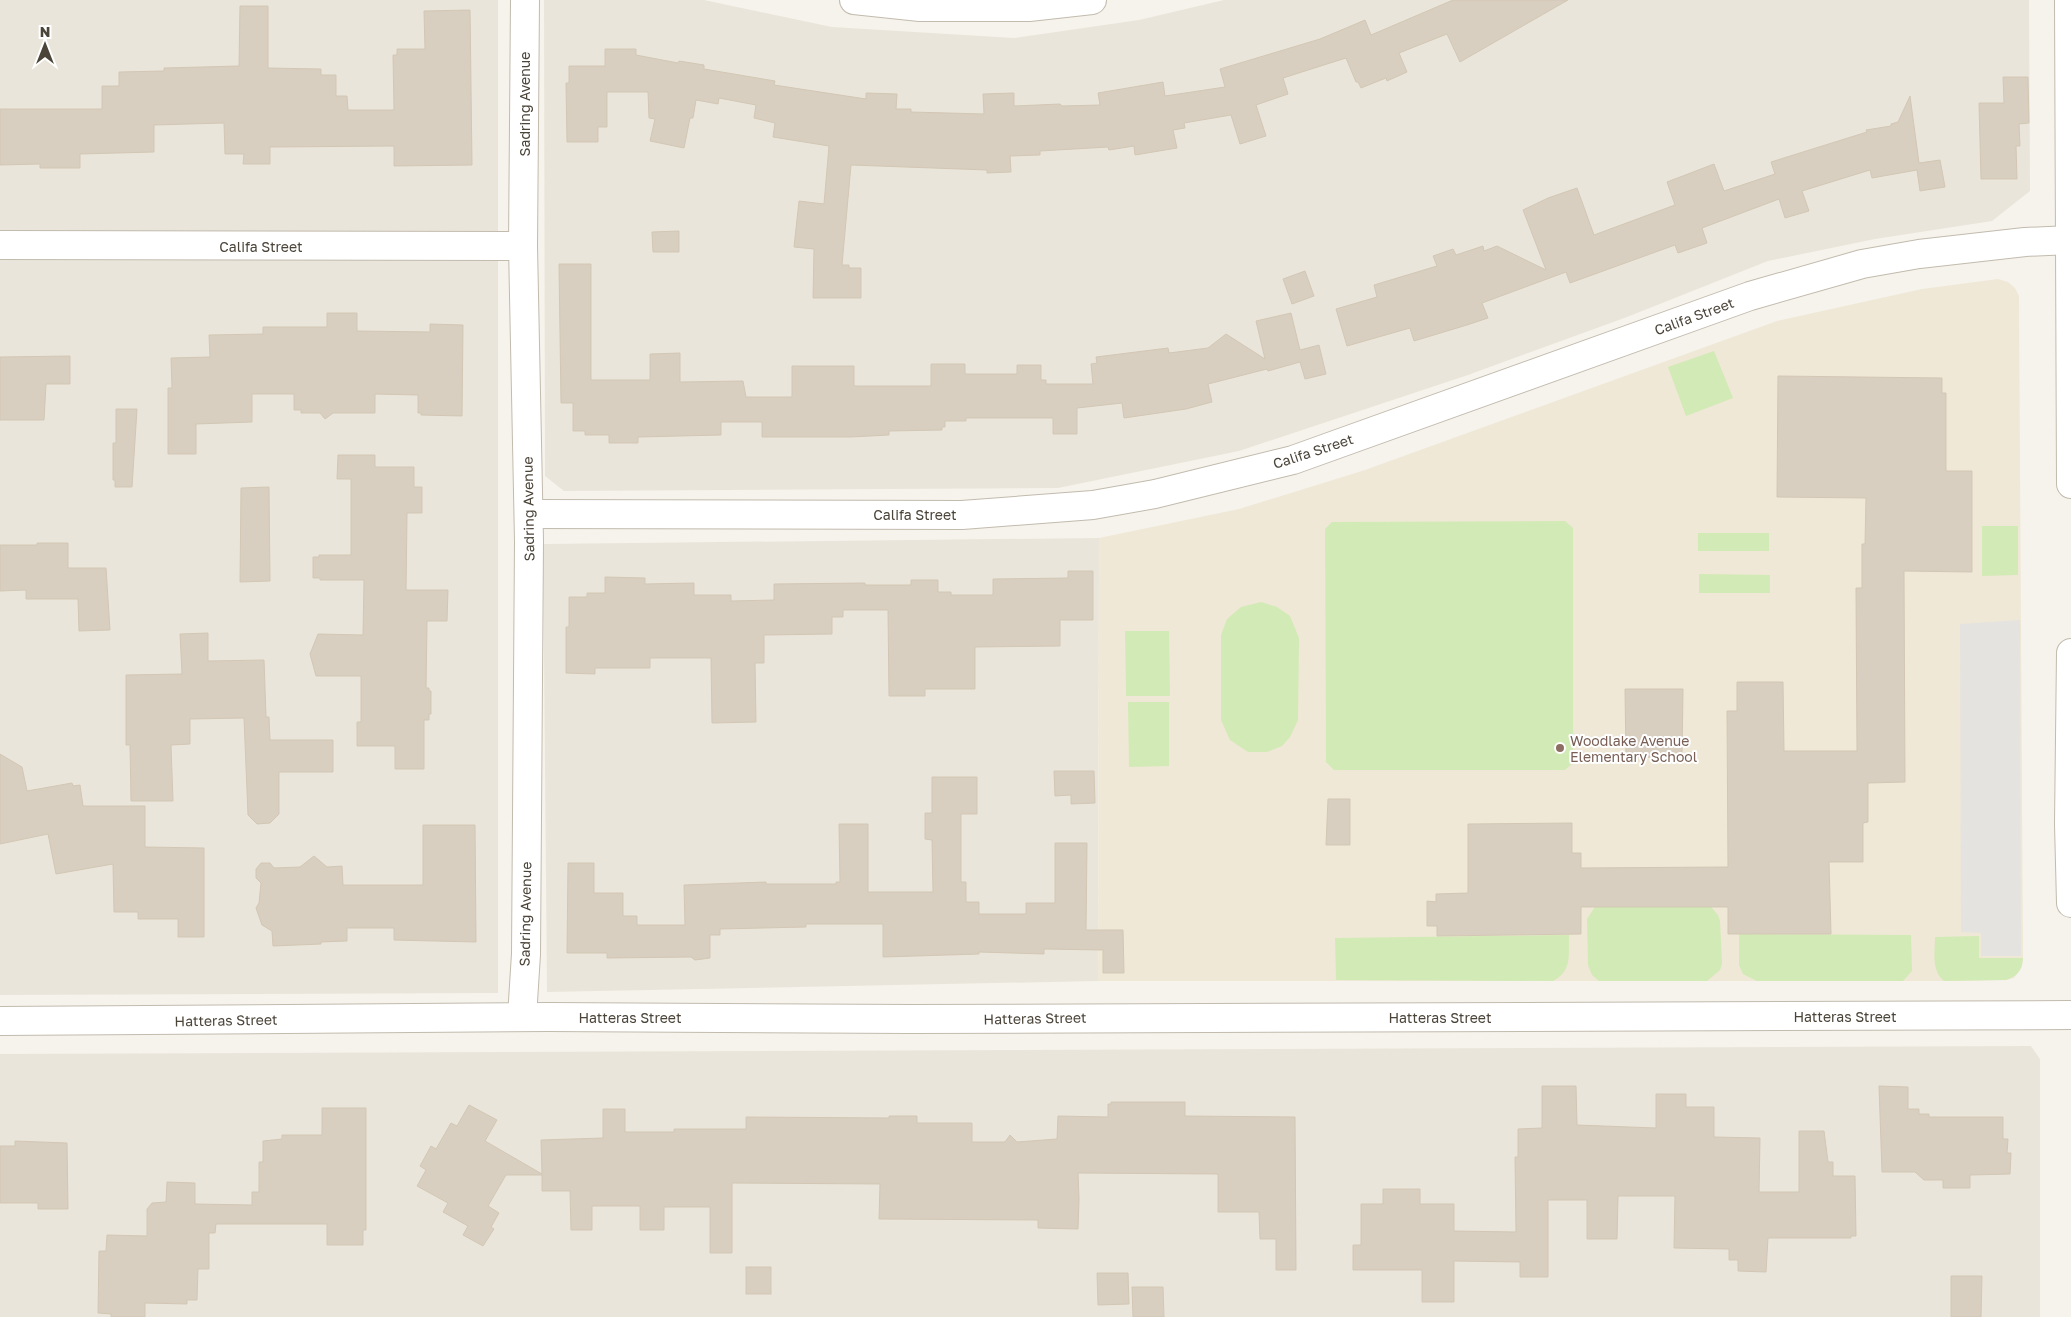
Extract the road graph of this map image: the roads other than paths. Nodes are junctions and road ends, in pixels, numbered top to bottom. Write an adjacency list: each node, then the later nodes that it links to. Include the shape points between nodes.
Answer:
1 (525, 0): 7 (street, Sadring Avenue)
2 (854, 0): 3 (street, via 920,7 1028,7)
3 (1092, 0)
4 (2069, 0): 5 (street)
5 (2071, 240): 8 (street); 9 (street, Califa Street, via 1919,254 1862,264 1750,296 1293,460 1154,494 1093,505 962,514)
6 (0, 245): 7 (street, Califa Street)
7 (523, 246): 9 (street, Sadring Avenue)
8 (2071, 484)
9 (529, 514): 13 (street, Sadring Avenue, via 526,954)
10 (2071, 653): 11 (street)
11 (2071, 903)
12 (2071, 1015): 13 (street, Hatteras Street, via 920,1019)
13 (522, 1017): 14 (street, Hatteras Street)
14 (0, 1021)

